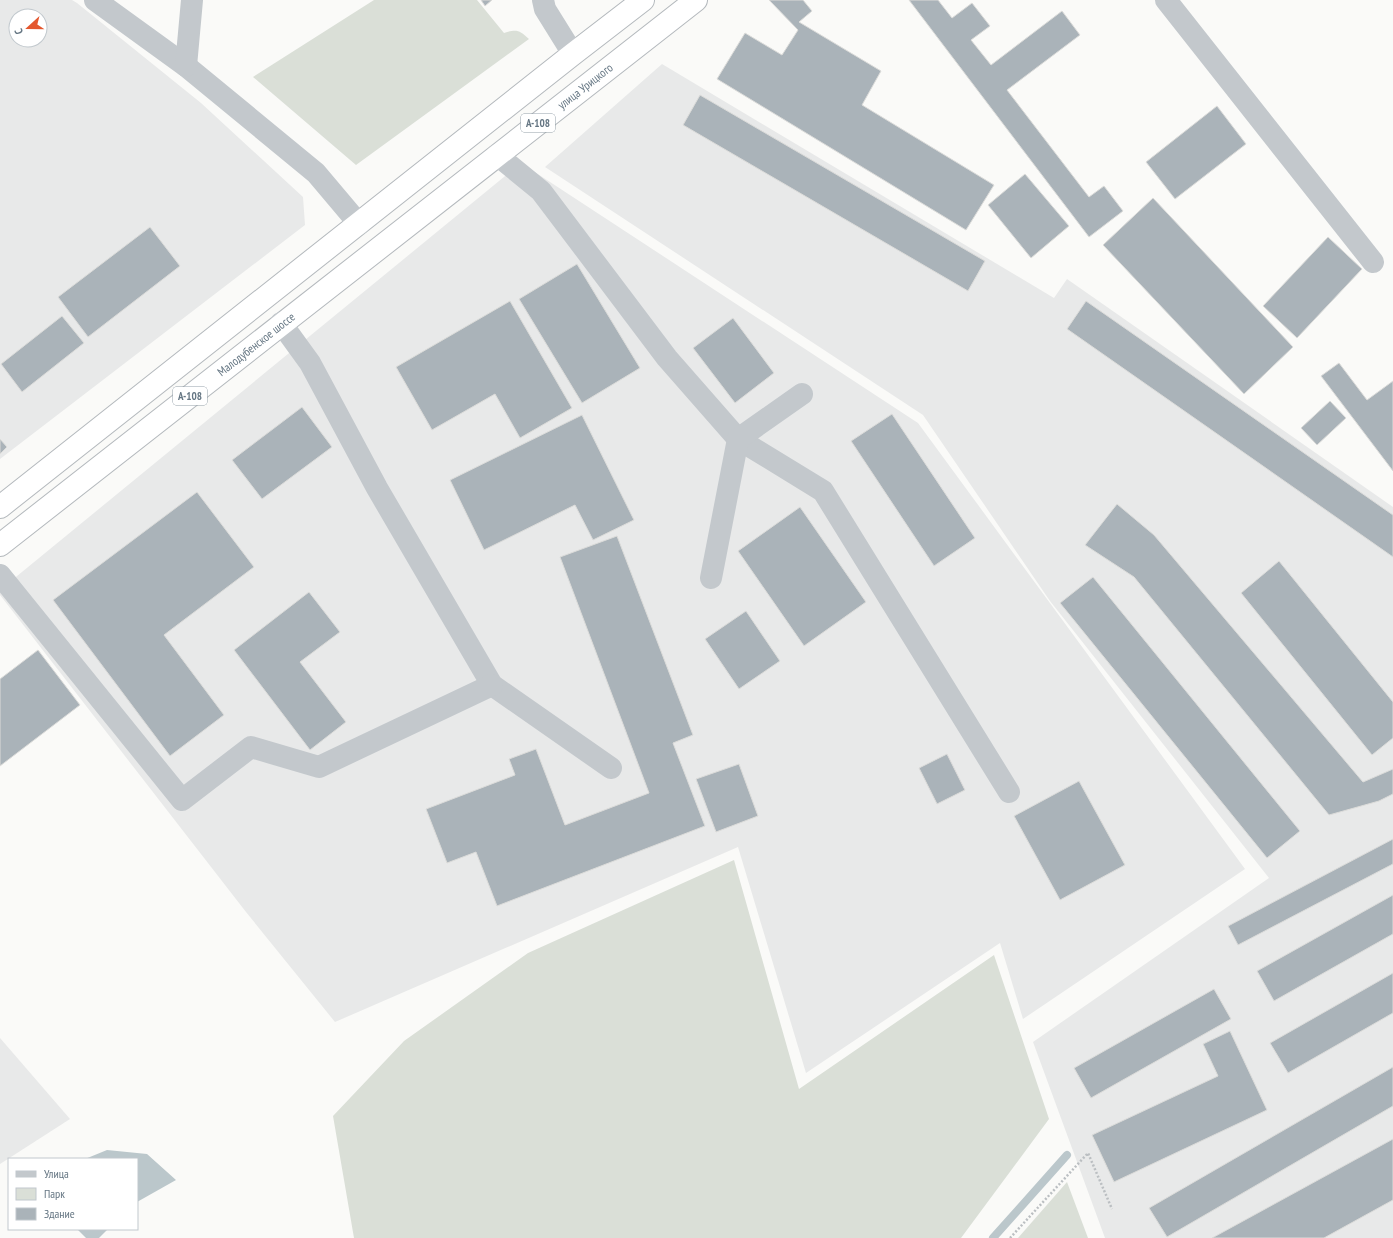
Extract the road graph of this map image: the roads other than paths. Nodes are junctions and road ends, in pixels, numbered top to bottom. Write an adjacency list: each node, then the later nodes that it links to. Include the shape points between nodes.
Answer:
1 (94, 0): 8 (lane)
2 (192, 0): 8 (lane)
3 (543, 0): 7 (lane, via 545,9)
4 (643, 0): 7 (highway, А-108)
5 (696, 0): 9 (highway, улица Урицкого / А-108)
6 (1166, 0): 12 (lane)
7 (573, 54): 10 (highway, А-108)
8 (186, 66): 10 (lane, via 316,173)
9 (497, 155): 11 (highway, улица Урицкого / А-108); 15 (lane, via 541,191 667,358)
10 (359, 224): 16 (highway, А-108)
11 (380, 246): 13 (highway, Малодубенское шоссе / А-108)
12 (1373, 262)
13 (282, 323): 17 (highway, Малодубенское шоссе / А-108); 20 (lane, via 310,363 377,488)
14 (802, 394): 15 (lane)
15 (738, 438): 19 (lane); 22 (lane, via 823,491)
16 (0, 507)
17 (0, 545)
18 (0, 574): 20 (lane, via 182,800 251,747 319,767)
19 (711, 578)
20 (492, 685): 21 (lane)
21 (611, 768)
22 (1009, 792)

